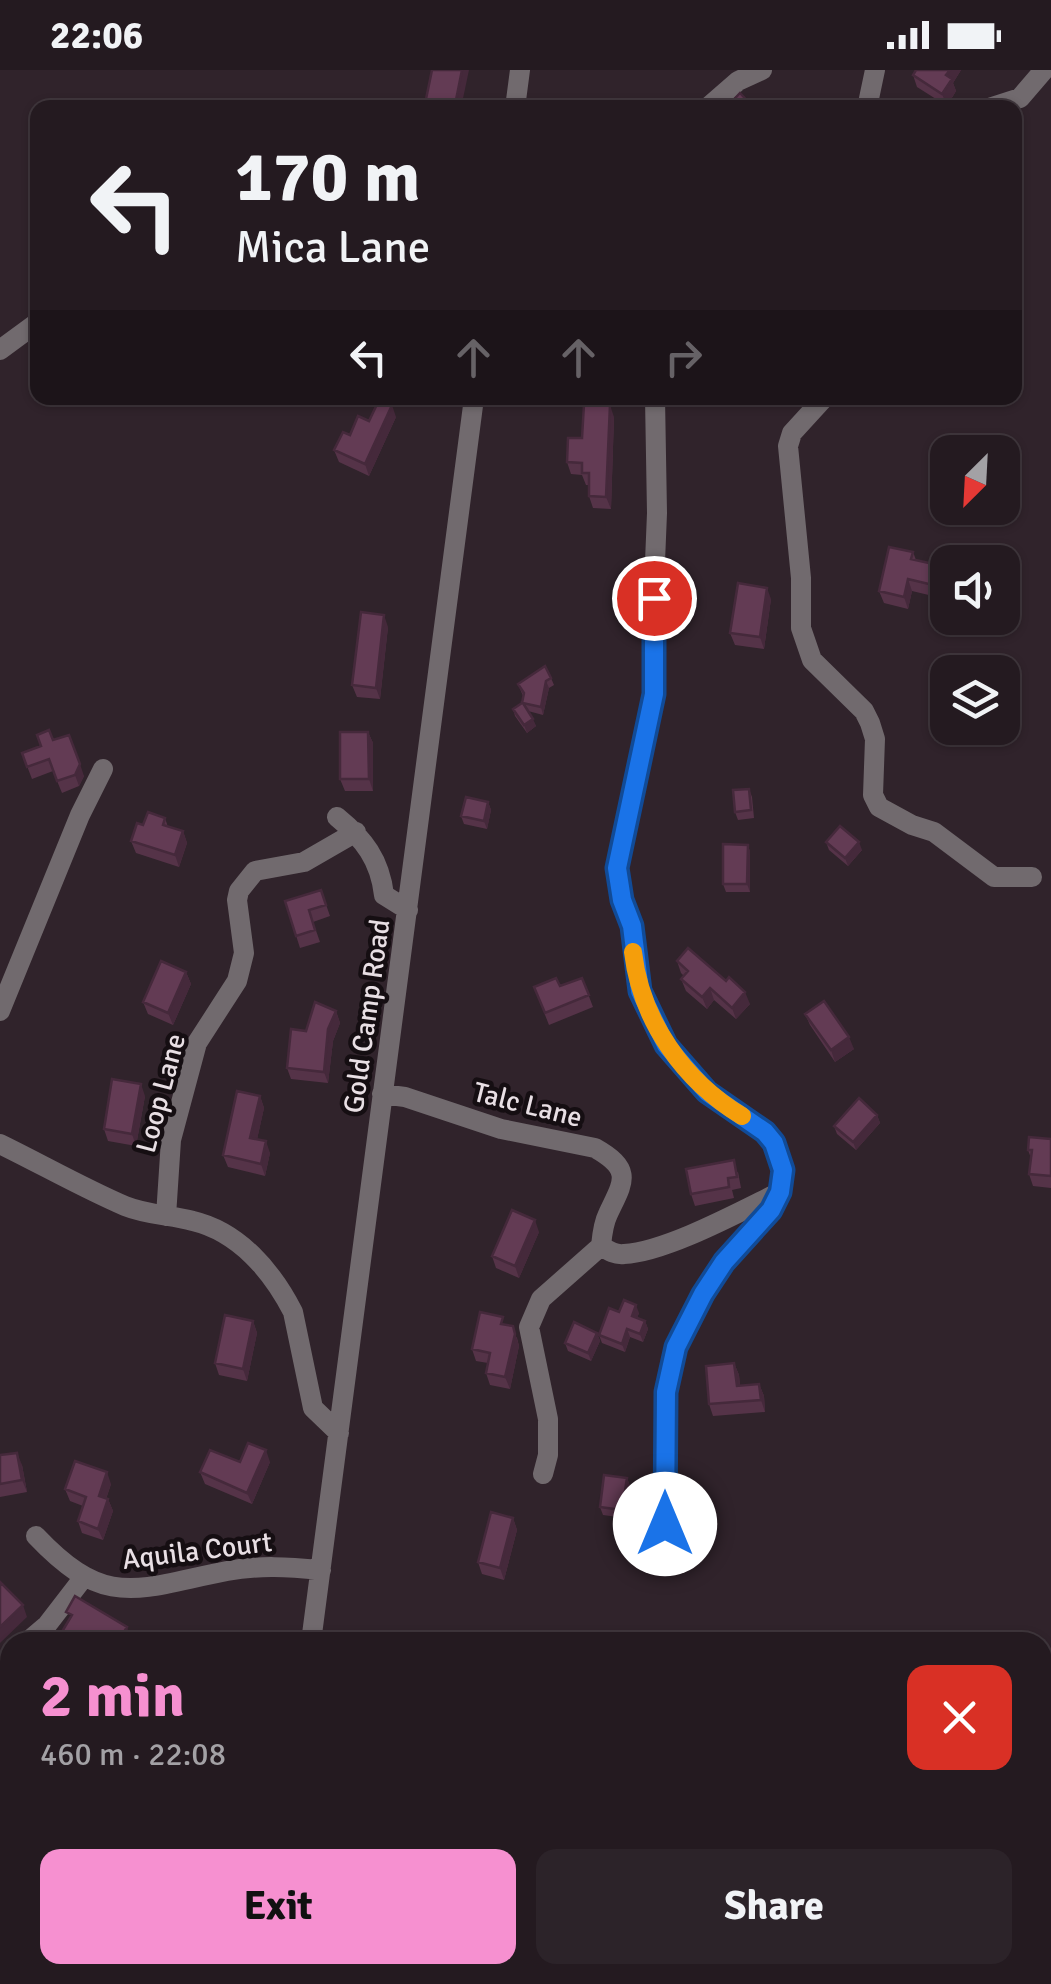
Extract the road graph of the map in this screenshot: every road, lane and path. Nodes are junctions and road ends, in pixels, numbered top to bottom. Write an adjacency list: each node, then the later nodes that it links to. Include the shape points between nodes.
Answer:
1 (520, 70): 5 (street)
2 (762, 70): 6 (street)
3 (875, 70): 7 (street)
4 (1044, 70): 8 (street)
5 (516, 100)
6 (715, 100)
7 (869, 100)
8 (1014, 100)
9 (30, 328): 10 (street)
10 (0, 350)
11 (473, 405): 18 (street, Gold Camp Road)
12 (654, 405): 22 (street, via 654,694 617,868 622,900 640,991 666,1045 707,1092 774,1143 783,1170)
13 (818, 405): 17 (street, via 788,446 801,628 812,660 870,723 880,807 934,832 994,877)
14 (102, 769): 19 (street)
15 (337, 817): 16 (street)
16 (356, 832): 18 (street, via 377,863 384,895); 23 (street, Loop Lane, via 304,862 255,870 239,891 242,965 196,1043 168,1156)
17 (1032, 877)
18 (408, 910): 20 (street, Gold Camp Road)
19 (0, 1011)
20 (382, 1094): 24 (street, Talc Lane, via 608,1155 624,1179); 25 (street, Gold Camp Road)
21 (0, 1144): 23 (street, via 125,1206)
22 (780, 1192): 24 (street, via 640,1250 625,1254); 28 (street, via 703,1294 676,1347 666,1392)
23 (166, 1216): 25 (street, via 219,1229 264,1269 293,1312 313,1408)
24 (602, 1246): 26 (street, via 541,1300 529,1327 548,1419)
25 (339, 1433): 29 (street, Gold Camp Road)
26 (543, 1474)
27 (36, 1536): 30 (street, Aquila Court)
28 (660, 1553)
29 (320, 1570): 30 (street, Aquila Court, via 259,1566 128,1590); 32 (street, Gold Camp Road)
30 (84, 1577): 31 (street)
31 (39, 1632)
32 (312, 1632)

